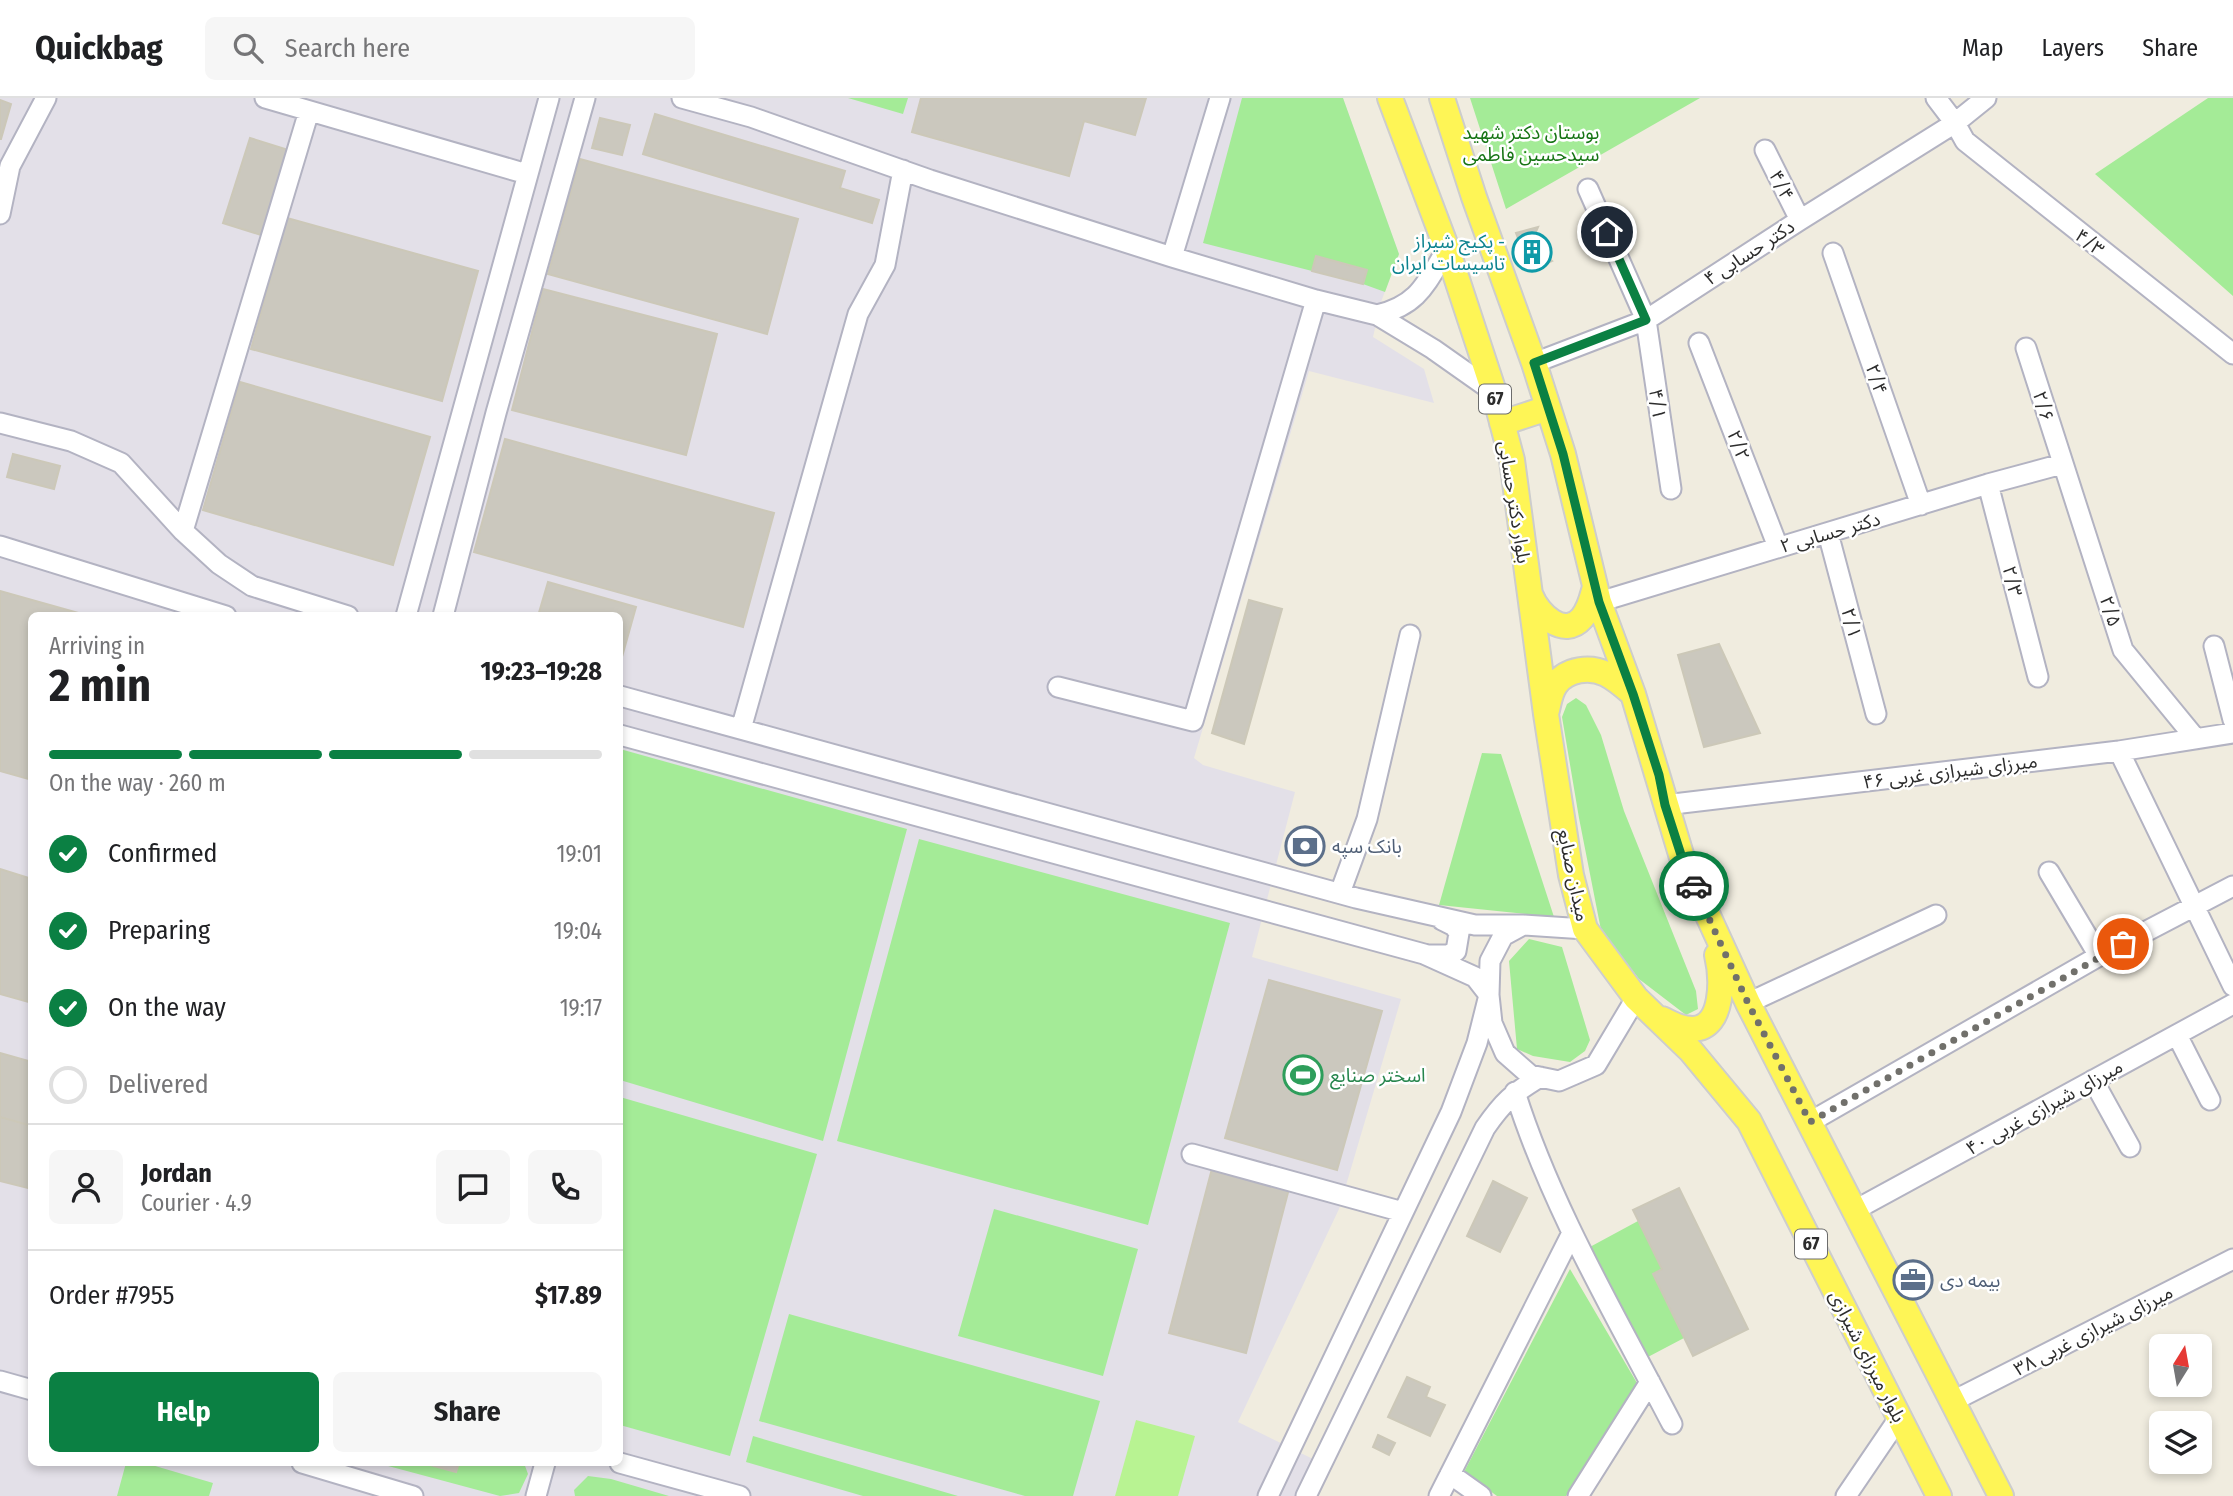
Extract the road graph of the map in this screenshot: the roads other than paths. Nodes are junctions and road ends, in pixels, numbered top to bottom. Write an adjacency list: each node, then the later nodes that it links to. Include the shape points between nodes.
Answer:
1 (46, 98): 17 (street, via 10,166)
2 (265, 98): 11 (street)
3 (549, 98): 15 (street)
4 (585, 98): 46 (street)
5 (682, 98): 14 (street)
6 (1220, 98): 21 (street)
7 (1390, 98): 19 (main road, بلوار دکتر حسابی / 67)
8 (1442, 98): 28 (main road, 67)
9 (1936, 98): 12 (street, ۴/۳)
10 (1986, 98): 12 (street, دکتر حسابی ۴)
11 (309, 111): 15 (street); 37 (street)
12 (1955, 122): 18 (street, دکتر حسابی ۴); 27 (street, ۴/۳, via 1965,141)
13 (1765, 150): 18 (street, ۴/۴)
14 (903, 170): 21 (street); 56 (street, via 885,265 858,314)
15 (527, 174): 45 (street)
16 (1588, 189): 24 (street, ۴/۱)
17 (0, 214)
18 (1800, 220): 24 (street, دکتر حسابی ۴)
19 (1447, 249): 23 (street, via 1412,301); 29 (main road, بلوار دکتر حسابی / 67)
20 (1833, 253): 36 (street, ۲/۴)
21 (1172, 257): 22 (street)
22 (1316, 300): 23 (street); 50 (street, via 1193,721)
23 (1377, 315): 29 (street)
24 (1646, 320): 28 (street, دکتر حسابی ۴); 35 (street, ۴/۱)
25 (1699, 343): 40 (street, ۲/۲)
26 (2026, 348): 33 (street, ۲/۶)
27 (2233, 354)
28 (1534, 363): 30 (main road, 67)
29 (1494, 393): 32 (main road, بلوار دکتر حسابی / 67)
30 (1548, 408): 32 (main road); 42 (main road, 67)
31 (0, 423): 37 (street, via 71,441 121,463)
32 (1502, 423): 41 (main road, بلوار دکتر حسابی / 67, via 1512,460)
33 (2062, 464): 34 (street, دکتر حسابی ۲); 59 (street, ۲/۵, via 2123,650)
34 (1988, 484): 36 (street, دکتر حسابی ۲); 49 (street, ۲/۳)
35 (1671, 489)
36 (1922, 505): 38 (street, دکتر حسابی ۲)
37 (183, 531): 44 (street, via 252,586)
38 (1828, 533): 40 (street, دکتر حسابی ۲); 53 (street, ۲/۱)
39 (0, 546): 43 (street)
40 (1778, 547): 42 (street, دکتر حسابی ۲)
41 (1528, 589): 42 (main road, via 1544,617 1568,625 1585,615); 54 (main road, بلوار دکتر حسابی / 67)
42 (1597, 594): 51 (main road, 67)
43 (213, 612)
44 (335, 612)
45 (407, 612)
46 (444, 612)
47 (1410, 635): 64 (street)
48 (2214, 646): 55 (street)
49 (2038, 677)
50 (1058, 687)
51 (1633, 694): 54 (main road, via 1608,675 1582,670 1557,683); 61 (main road, 67)
52 (623, 697): 56 (street)
53 (1876, 713)
54 (1546, 714): 70 (main road, میدان صنایع / 67, via 1571,874)
55 (2233, 720)
56 (741, 729): 64 (street)
57 (2233, 733): 59 (street, میرزای شیرازی غربی ۴۶)
58 (623, 736): 71 (street)
59 (2196, 739): 60 (street, میرزای شیرازی غربی ۴۶)
60 (2119, 751): 61 (street, میرزای شیرازی غربی ۴۶); 65 (street)
61 (1665, 805): 68 (main road, 67)
62 (2049, 872): 73 (street)
63 (2233, 886): 65 (street)
64 (1348, 896): 67 (street); 71 (street, via 1339,916)
65 (2194, 906): 73 (street); 74 (street)
66 (1936, 915): 76 (street)
67 (1435, 916): 69 (street, via 1475,926); 72 (street, via 1454,926 1459,943 1448,955)
68 (1707, 916): 76 (main road, 67); 78 (main road, via 1721,974 1720,1000 1707,1024 1695,1029 1679,1027)
69 (1523, 925): 70 (street); 75 (street, via 1503,936 1490,961)
70 (1585, 929): 78 (main road, میدان صنایع / 67)
71 (1349, 933): 72 (street)
72 (1428, 955): 75 (street, via 1475,977)
73 (2099, 956): 84 (street)
74 (2233, 986)
75 (1489, 995): 80 (street, via 1492,1023 1505,1053 1530,1075); 88 (street, via 1451,1112)
76 (1748, 1003): 84 (main road, 67)
77 (2233, 1004): 79 (street, میرزای شیرازی غربی ۴۰)
78 (1644, 1006): 80 (street, via 1597,1065 1559,1081); 95 (main road, بلوار میرزای شیرازی / 67, via 1691,1051 1749,1121)
79 (2177, 1035): 81 (street, میرزای شیرازی غربی ۴۰); 83 (street)
80 (1540, 1077): 82 (street)
81 (2093, 1080): 85 (street); 87 (street, میرزای شیرازی غربی ۴۰)
82 (1515, 1092): 89 (street, via 1528,1135); 105 (street, via 1498,1109 1470,1156)
83 (2210, 1100)
84 (1810, 1122): 87 (main road, 67)
85 (2130, 1147)
86 (1192, 1154): 88 (street)
87 (1855, 1210): 94 (main road, 67)
88 (1403, 1212): 104 (street)
89 (1572, 1233): 92 (street); 100 (street)
90 (2233, 1259): 94 (street, میرزای شیرازی غربی ۳۸)
91 (0, 1381): 93 (street)
92 (1650, 1382): 96 (street); 108 (street)
93 (28, 1389)
94 (1953, 1401): 111 (main road, 67)
95 (1899, 1418): 109 (street); 110 (main road, بلوار میرزای شیرازی / 67)
96 (1672, 1424)
97 (623, 1464): 103 (street)
98 (312, 1466): 101 (street)
99 (544, 1466): 102 (street)
100 (1450, 1474): 106 (street); 107 (street)
101 (413, 1496)
102 (536, 1496)
103 (740, 1496)
104 (1268, 1496)
105 (1306, 1496)
106 (1439, 1496)
107 (1481, 1496)
108 (1577, 1496)
109 (1846, 1496)
110 (1939, 1496)
111 (2001, 1496)

